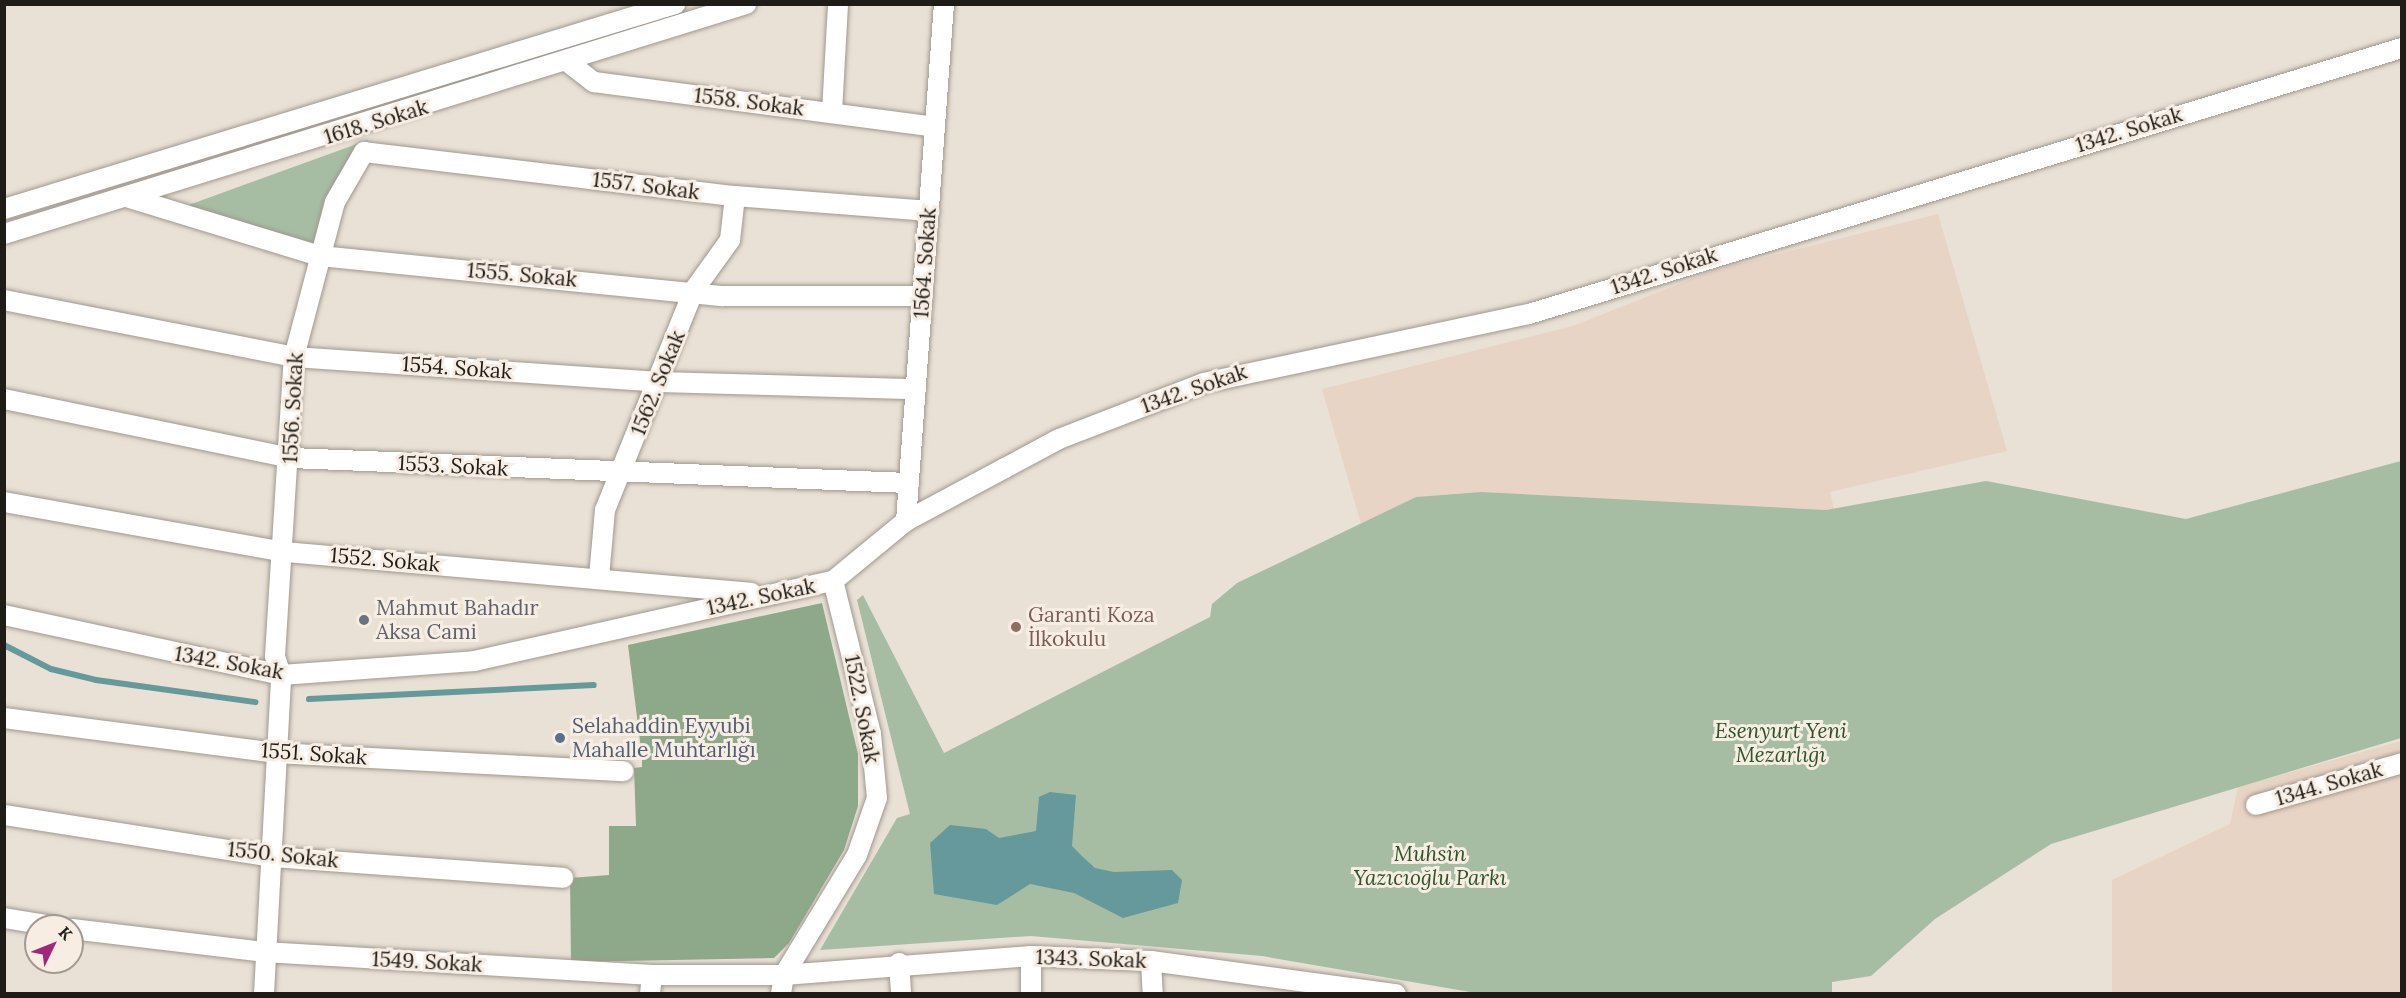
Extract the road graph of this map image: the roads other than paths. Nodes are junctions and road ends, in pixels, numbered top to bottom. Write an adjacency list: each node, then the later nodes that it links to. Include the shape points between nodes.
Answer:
1 (675, 4): 12 (street, 1618. Sokak)
2 (746, 4): 6 (street, 1618. Sokak)
3 (838, 4): 7 (street)
4 (944, 4): 8 (street, 1564. Sokak)
5 (2402, 48): 27 (street, 1342. Sokak, via 1529,314 1204,383 1059,439)
6 (568, 62): 7 (street, 1558. Sokak, via 594,82); 11 (street, 1618. Sokak)
7 (832, 112): 8 (street, 1558. Sokak)
8 (935, 127): 13 (street, 1564. Sokak)
9 (364, 152): 10 (street, 1557. Sokak); 15 (street, 1556. Sokak, via 335,202)
10 (735, 196): 13 (street, 1557. Sokak); 16 (street, 1562. Sokak, via 730,240)
11 (130, 198): 14 (street, 1618. Sokak); 15 (street, 1555. Sokak)
12 (4, 209)
13 (929, 211): 17 (street, 1564. Sokak)
14 (4, 234)
15 (320, 256): 16 (street, 1555. Sokak); 19 (street, 1556. Sokak)
16 (694, 290): 17 (street, 1555. Sokak, via 723,296); 20 (street, 1562. Sokak)
17 (923, 296): 21 (street, 1564. Sokak)
18 (4, 300): 19 (street, 1554. Sokak)
19 (294, 357): 20 (street, 1554. Sokak); 23 (street, 1556. Sokak)
20 (659, 382): 21 (street, 1554. Sokak); 24 (street, 1562. Sokak)
21 (916, 389): 25 (street, 1564. Sokak)
22 (4, 399): 23 (street, 1553. Sokak)
23 (291, 458): 24 (street, 1553. Sokak); 28 (street, 1556. Sokak)
24 (623, 471): 25 (street, 1553. Sokak); 29 (street, 1562. Sokak, via 605,510)
25 (908, 483): 27 (street, 1564. Sokak)
26 (4, 502): 28 (street, 1552. Sokak)
27 (906, 521): 30 (street, 1342. Sokak)
28 (285, 552): 29 (street, 1552. Sokak); 33 (street, 1556. Sokak, via 275,656)
29 (599, 578): 31 (street, 1552. Sokak)
30 (833, 581): 31 (street, 1342. Sokak); 50 (street, 1522. Sokak, via 872,734 877,798 857,855)
31 (768, 594): 33 (street, 1342. Sokak, via 474,661)
32 (4, 615): 33 (street, 1342. Sokak)
33 (281, 675): 35 (street, 1556. Sokak)
34 (4, 718): 35 (street, 1551. Sokak)
35 (276, 753): 37 (street, 1551. Sokak); 40 (street, 1556. Sokak)
36 (2402, 763): 38 (street, 1344. Sokak)
37 (624, 771)
38 (2256, 805)
39 (4, 815): 40 (street, 1550. Sokak)
40 (272, 857): 41 (street, 1550. Sokak); 45 (street, 1556. Sokak)
41 (563, 878)
42 (4, 918): 43 (street)
43 (24, 921)
44 (84, 930): 45 (street, 1549. Sokak)
45 (264, 952): 49 (street, 1549. Sokak); 52 (street, 1556. Sokak)
46 (1031, 956): 47 (street, 1343. Sokak); 48 (street, 1343. Sokak); 54 (street)
47 (1152, 961): 51 (street, 1343. Sokak); 55 (street)
48 (899, 963): 50 (street, 1343. Sokak); 53 (street)
49 (651, 984): 50 (street, 1549. Sokak)
50 (782, 984)
51 (1309, 987): 56 (street, 1343. Sokak)
52 (264, 993)
53 (901, 993)
54 (1031, 993)
55 (1153, 993)
56 (1396, 993)

